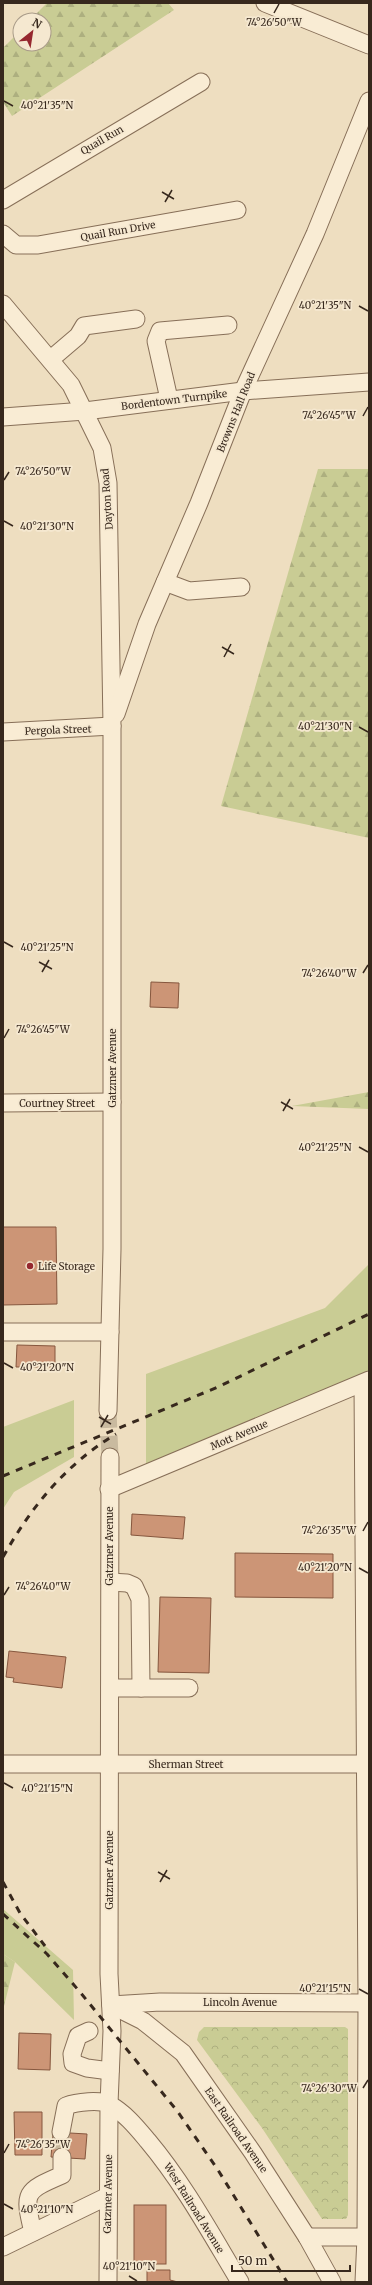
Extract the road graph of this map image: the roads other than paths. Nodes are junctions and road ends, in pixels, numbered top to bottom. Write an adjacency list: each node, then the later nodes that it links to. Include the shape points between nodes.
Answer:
1 (265, 3): 2 (street)
2 (369, 45)
3 (201, 82): 5 (street, Quail Run)
4 (369, 101): 13 (street, Browns Hall Road, via 315,234)
5 (3, 200)
6 (237, 210): 7 (street, Quail Run Drive, via 38,245 16,245)
7 (3, 234)
8 (3, 304): 11 (street, Dayton Road)
9 (136, 319): 11 (street, via 84,326 78,336)
10 (228, 325): 14 (street, via 160,331 156,341)
11 (50, 359): 15 (street, Dayton Road, via 71,385)
12 (369, 382): 13 (street, Bordentown Turnpike)
13 (243, 391): 14 (street, Bordentown Turnpike); 17 (street, Browns Hall Road)
14 (169, 400): 15 (street, Bordentown Turnpike)
15 (85, 410): 16 (street, Bordentown Turnpike); 19 (street, Dayton Road, via 102,448 108,483)
16 (3, 417)
17 (165, 582): 18 (street, via 189,591); 19 (street, Browns Hall Road, via 147,624)
18 (241, 587)
19 (112, 726): 20 (street, Pergola Street); 21 (street, Gatzmer Avenue)
20 (3, 732)
21 (112, 1102): 22 (street, Courtney Street); 24 (street, Gatzmer Avenue)
22 (3, 1103)
23 (3, 1332): 24 (street)
24 (110, 1332): 26 (street, Gatzmer Avenue)
25 (366, 1381): 28 (street, Mott Avenue); 29 (street)
26 (108, 1411)
27 (110, 1457): 28 (street, Gatzmer Avenue)
28 (109, 1489): 30 (street, Gatzmer Avenue)
29 (367, 1498): 36 (street)
30 (110, 1582): 31 (street, Gatzmer Avenue); 32 (street, via 134,1586 140,1599)
31 (110, 1688): 32 (street); 35 (street, Gatzmer Avenue)
32 (141, 1688): 33 (street)
33 (189, 1688)
34 (3, 1764): 35 (street, Sherman Street)
35 (109, 1764): 36 (street, Sherman Street); 38 (street, Gatzmer Avenue)
36 (367, 1764): 37 (street)
37 (368, 2003): 38 (street, Lincoln Avenue); 47 (street)
38 (111, 2004): 40 (street, Gatzmer Avenue); 46 (street, East Railroad Avenue, via 143,2021 178,2047 253,2153)
39 (89, 2031): 40 (street, via 78,2036 72,2054 73,2063)
40 (110, 2071): 41 (street, Gatzmer Avenue)
41 (109, 2104): 42 (street, via 78,2102 66,2106); 44 (street, Gatzmer Avenue); 50 (street, West Railroad Avenue, via 136,2126 160,2155 183,2187)
42 (62, 2132)
43 (62, 2157): 45 (street, via 62,2175 34,2187 28,2197 27,2206)
44 (108, 2196): 45 (street); 49 (street, Gatzmer Avenue)
45 (33, 2232): 48 (street)
46 (307, 2237): 47 (street); 51 (street, East Railroad Avenue)
47 (368, 2237): 52 (street)
48 (3, 2247)
49 (108, 2282)
50 (240, 2282)
51 (332, 2282)
52 (364, 2282)

